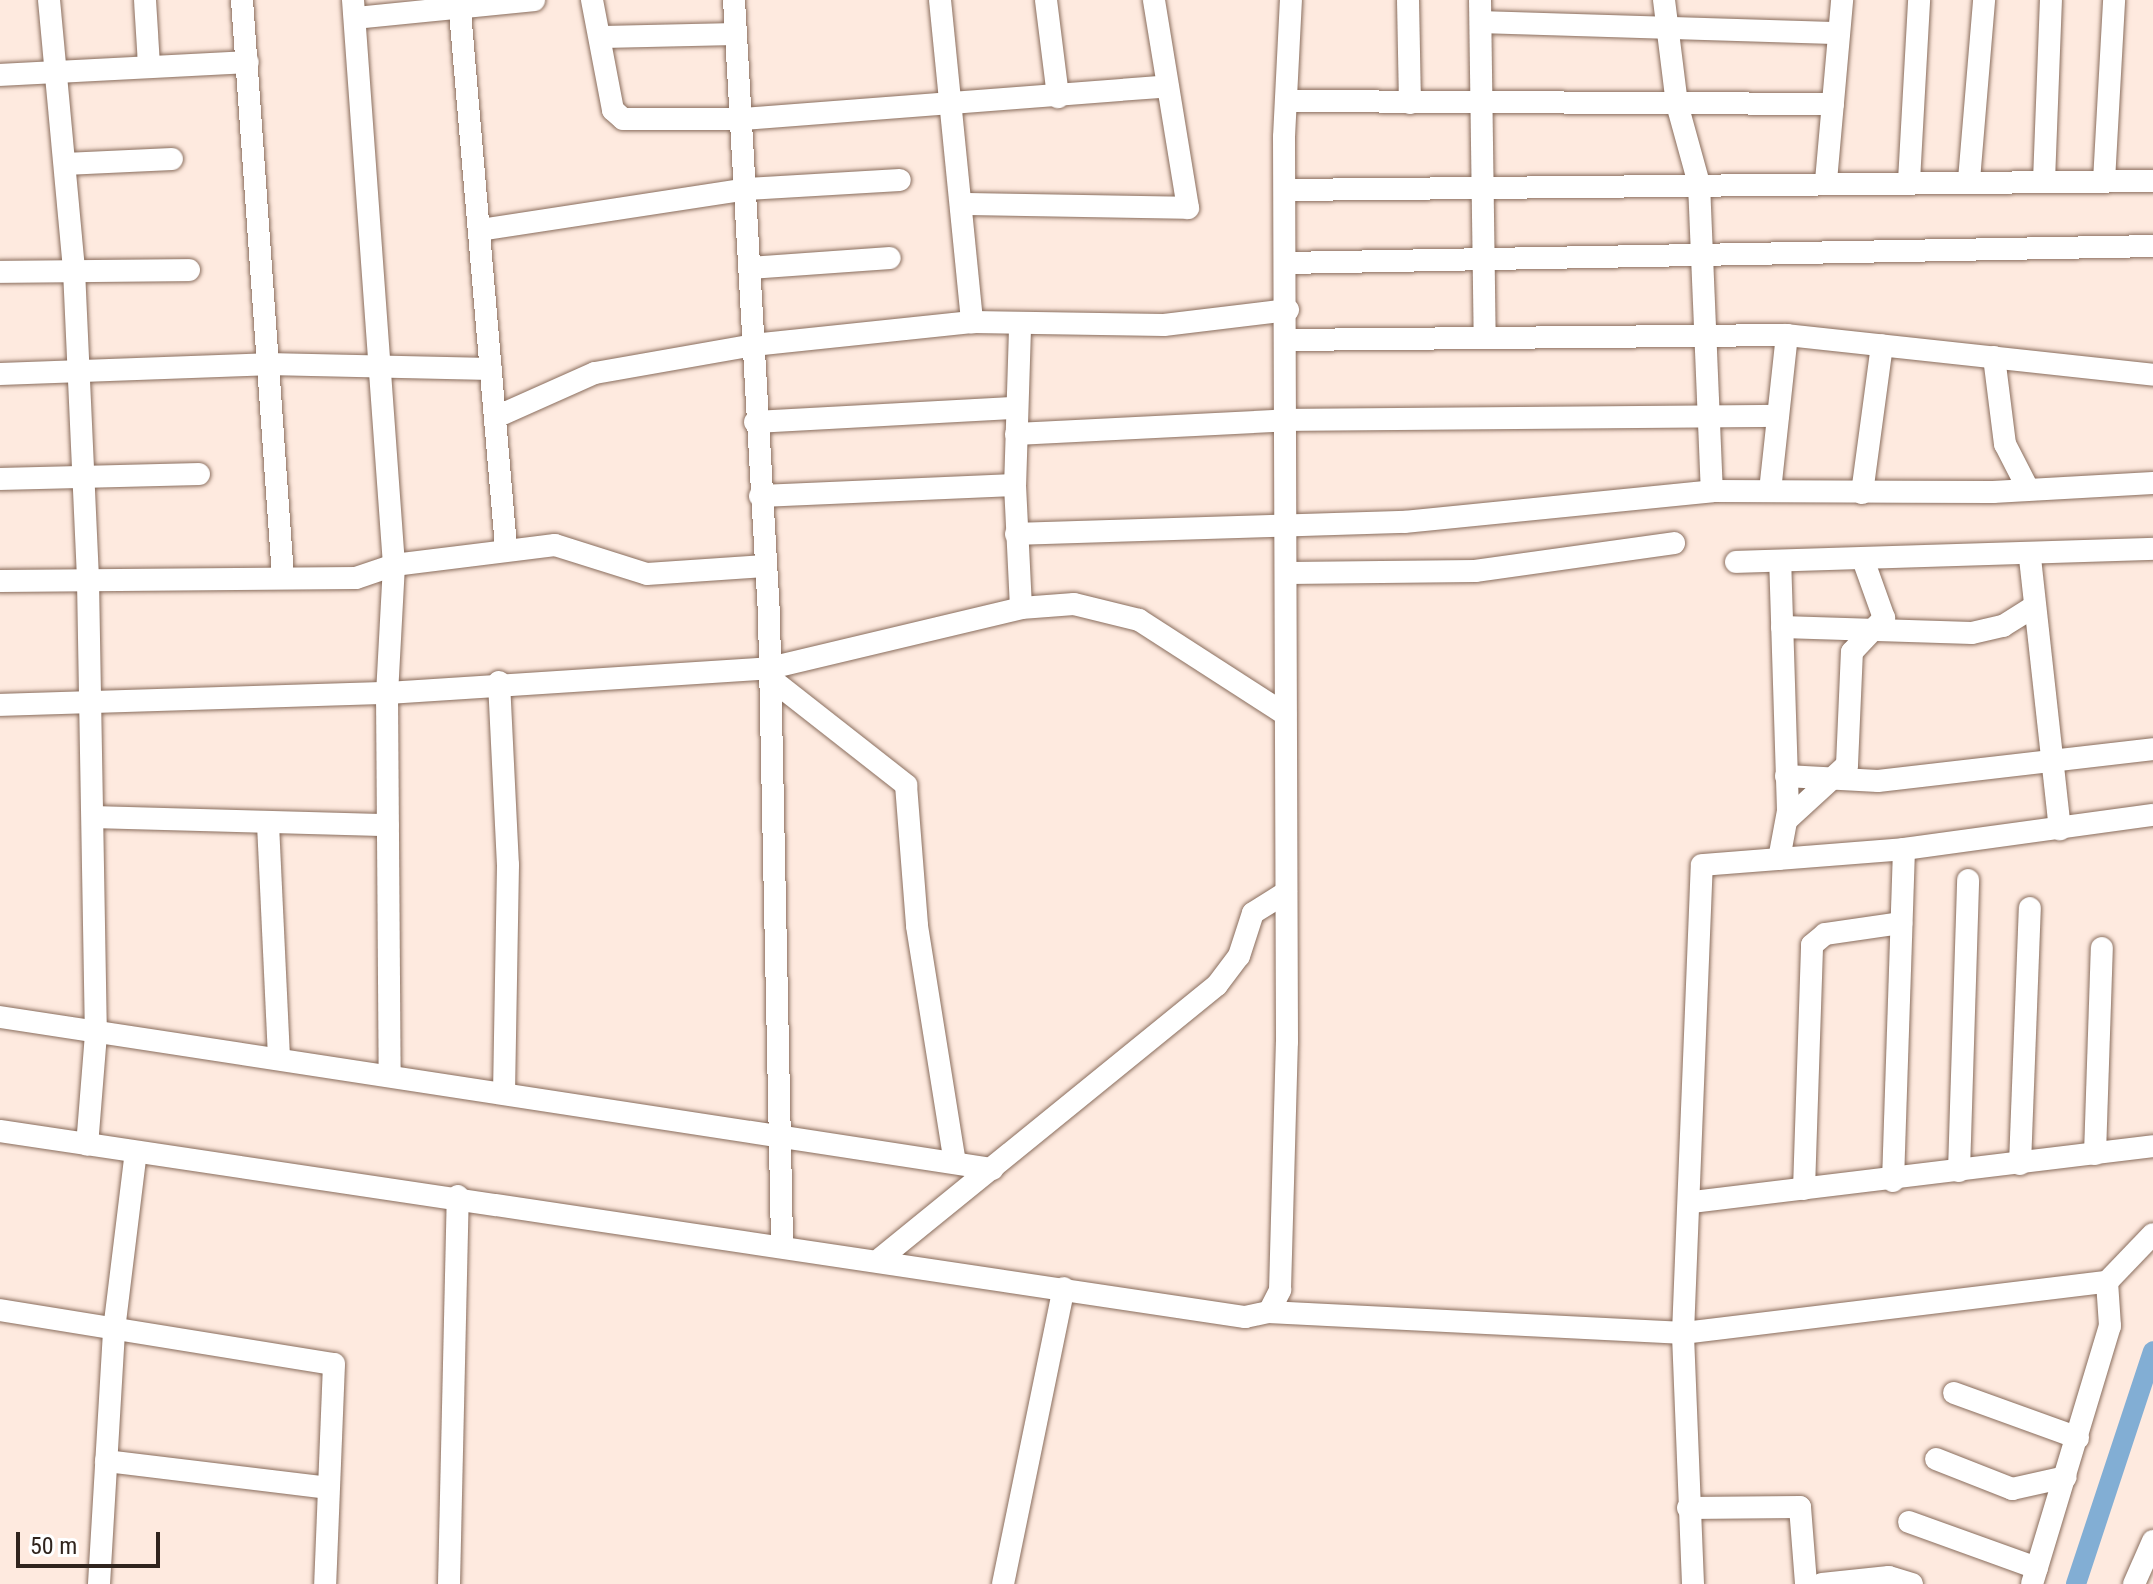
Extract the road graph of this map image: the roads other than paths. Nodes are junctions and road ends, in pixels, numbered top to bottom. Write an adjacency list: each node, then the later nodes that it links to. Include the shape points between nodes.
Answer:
1 (49, 0): 27 (street)
2 (145, 0): 26 (street)
3 (242, 0): 25 (street)
4 (534, 0): 18 (street)
5 (592, 0): 24 (street)
6 (734, 0): 23 (street)
7 (940, 0): 36 (street)
8 (1046, 0): 30 (street)
9 (1154, 0): 29 (street)
10 (1291, 0): 31 (street)
11 (1408, 0): 32 (street)
12 (1664, 0): 21 (street)
13 (1842, 0): 22 (street)
14 (1919, 0): 43 (street)
15 (1984, 0): 41 (street)
16 (2051, 0): 44 (street)
17 (2114, 0): 45 (street)
18 (459, 6): 19 (street); 52 (street)
19 (354, 9): 74 (street)
20 (1481, 11): 21 (street); 33 (street)
21 (1665, 29): 22 (street); 34 (street)
22 (1839, 33): 35 (street)
23 (736, 34): 24 (street); 37 (street)
24 (603, 37): 37 (street, via 618,117)
25 (248, 62): 26 (street); 72 (street)
26 (149, 65): 27 (street)
27 (57, 70): 28 (street); 39 (street)
28 (0, 75)
29 (1163, 87): 30 (street); 51 (street, via 1192,193 1188,208)
30 (1058, 97): 36 (street)
31 (1286, 101): 32 (street); 50 (street)
32 (1410, 103): 33 (street)
33 (1482, 104): 34 (street); 48 (street)
34 (1677, 104): 35 (street); 47 (street)
35 (1833, 104): 42 (street)
36 (952, 105): 37 (street); 51 (street)
37 (743, 119): 49 (street)
38 (172, 159): 39 (street)
39 (65, 164): 59 (street)
40 (900, 180): 49 (street)
41 (1969, 180): 43 (street); 44 (street)
42 (1826, 181): 43 (street); 47 (street)
43 (1909, 181)
44 (2044, 181): 45 (street)
45 (2104, 181): 46 (street)
46 (2153, 181)
47 (1699, 184): 48 (street); 55 (street)
48 (1483, 186): 50 (street); 57 (street)
49 (747, 189): 52 (street); 58 (street)
50 (1285, 190): 56 (street)
51 (964, 204): 63 (street)
52 (480, 230): 73 (street)
53 (2153, 246): 55 (street)
54 (890, 258): 58 (street)
55 (1706, 258): 57 (street); 66 (street)
56 (1286, 263): 57 (street); 62 (street)
57 (1483, 264): 67 (street)
58 (750, 268): 69 (street)
59 (74, 270): 60 (street); 61 (street); 75 (street)
60 (189, 270)
61 (0, 272)
62 (1288, 310): 64 (street, via 1164,325); 68 (street)
63 (972, 322): 64 (street); 69 (street)
64 (1020, 329): 78 (street)
65 (1787, 335): 66 (street); 70 (street); 80 (street)
66 (1705, 337): 67 (street); 79 (street)
67 (1485, 338): 68 (street)
68 (1285, 340): 82 (street)
69 (753, 345): 81 (street, via 595,373); 83 (street)
70 (1882, 345): 71 (street); 93 (street)
71 (1994, 357): 77 (street); 90 (street, via 2002,433)
72 (267, 364): 74 (street); 75 (street); 107 (street)
73 (491, 369): 74 (street); 81 (street)
74 (384, 371): 104 (street)
75 (78, 372): 76 (street); 86 (street)
76 (0, 374)
77 (2153, 375)
78 (1017, 408): 83 (street); 84 (street)
79 (1709, 411): 80 (street); 82 (street); 91 (street)
80 (1778, 416): 92 (street)
81 (496, 417): 98 (street)
82 (1288, 420): 84 (street); 95 (street)
83 (755, 422): 94 (street)
84 (1016, 434): 89 (street)
85 (199, 474): 86 (street)
86 (82, 477): 87 (street); 109 (street)
87 (0, 479)
88 (2153, 483): 90 (street)
89 (1015, 485): 94 (street); 96 (street)
90 (2027, 487): 93 (street)
91 (1712, 491): 92 (street); 95 (street)
92 (1770, 491): 93 (street)
93 (1862, 493)
94 (760, 496): 105 (street)
95 (1288, 528): 96 (street); 106 (street)
96 (1016, 534): 111 (street)
97 (1674, 543): 106 (street, via 1475,571)
98 (506, 547): 104 (street); 105 (street, via 567,546 647,574)
99 (2153, 549): 100 (street)
100 (2030, 558): 103 (street); 110 (street)
101 (1780, 561): 102 (street); 103 (street); 112 (street)
102 (1736, 562)
103 (1864, 562): 113 (street, via 1883,615)
104 (394, 565): 107 (street, via 356,578); 116 (street)
105 (765, 566): 114 (street)
106 (1288, 573): 119 (street)
107 (283, 576): 109 (street)
108 (0, 581): 109 (street)
109 (88, 581): 117 (street)
110 (2034, 607): 113 (street, via 1984,632); 121 (street)
111 (1021, 608): 114 (street); 119 (street, via 1115,610)
112 (1782, 627): 113 (street); 122 (street)
113 (1873, 629): 123 (street, via 1852,652 1847,761)
114 (770, 674): 115 (street); 143 (street); 148 (street, via 906,785 917,926)
115 (499, 682): 116 (street); 141 (street, via 508,895)
116 (387, 693): 117 (street); 128 (street)
117 (91, 700): 118 (street); 125 (street)
118 (0, 705)
119 (1285, 714): 133 (street)
120 (2153, 749): 121 (street)
121 (2051, 764): 123 (street); 129 (street)
122 (1786, 776): 123 (street); 126 (street)
123 (1828, 783): 126 (street)
124 (2153, 815): 129 (street)
125 (94, 817): 127 (street); 138 (street)
126 (1788, 819): 131 (street)
127 (268, 824): 128 (street); 139 (street)
128 (388, 825): 140 (street)
129 (2060, 829): 130 (street)
130 (1904, 849): 131 (street); 135 (street)
131 (1779, 859): 155 (street, via 1709,862 1700,870)
132 (1968, 880): 151 (street)
133 (1286, 892): 150 (street, via 1253,913 1239,956 1217,985); 162 (street, via 1280,1290)
134 (2030, 908): 149 (street)
135 (1901, 923): 152 (street); 153 (street, via 1825,934 1812,945)
136 (2102, 948): 147 (street)
137 (0, 1017): 138 (street)
138 (96, 1034): 139 (street); 144 (street)
139 (279, 1058): 140 (street)
140 (390, 1076): 141 (street)
141 (504, 1090): 143 (street)
142 (0, 1131): 144 (street)
143 (780, 1134): 148 (street); 157 (street)
144 (87, 1145): 146 (street)
145 (2153, 1146): 147 (street)
146 (136, 1152): 154 (street); 163 (street)
147 (2095, 1154): 149 (street)
148 (955, 1162): 150 (street)
149 (2020, 1164): 151 (street)
150 (992, 1169): 158 (street)
151 (1959, 1171): 152 (street)
152 (1893, 1181): 153 (street)
153 (1804, 1189): 155 (street)
154 (458, 1196): 157 (street); 177 (street)
155 (1692, 1202): 164 (street)
156 (2153, 1234): 159 (street)
157 (782, 1243): 158 (street)
158 (881, 1258): 160 (street)
159 (2107, 1282): 164 (street); 166 (street, via 2110,1326)
160 (1064, 1288): 162 (street, via 1245,1317); 178 (street)
161 (0, 1310): 163 (street)
162 (1269, 1312): 164 (street)
163 (114, 1330): 168 (street); 170 (street, via 334,1364)
164 (1683, 1333): 171 (street)
165 (1954, 1393): 166 (street)
166 (2078, 1438): 169 (street)
167 (1936, 1459): 169 (street, via 2012,1489)
168 (106, 1461): 170 (street); 175 (street)
169 (2066, 1477): 174 (street)
170 (328, 1488): 176 (street)
171 (1688, 1508): 179 (street); 180 (street, via 1800,1507)
172 (1909, 1522): 174 (street)
173 (2153, 1541): 183 (street)
174 (2035, 1576)
175 (99, 1584)
176 (325, 1584)
177 (449, 1584)
178 (1003, 1584)
179 (1693, 1584)
180 (1806, 1584)
181 (1822, 1584): 182 (street, via 1889,1577)
182 (1912, 1584)
183 (2134, 1584)

